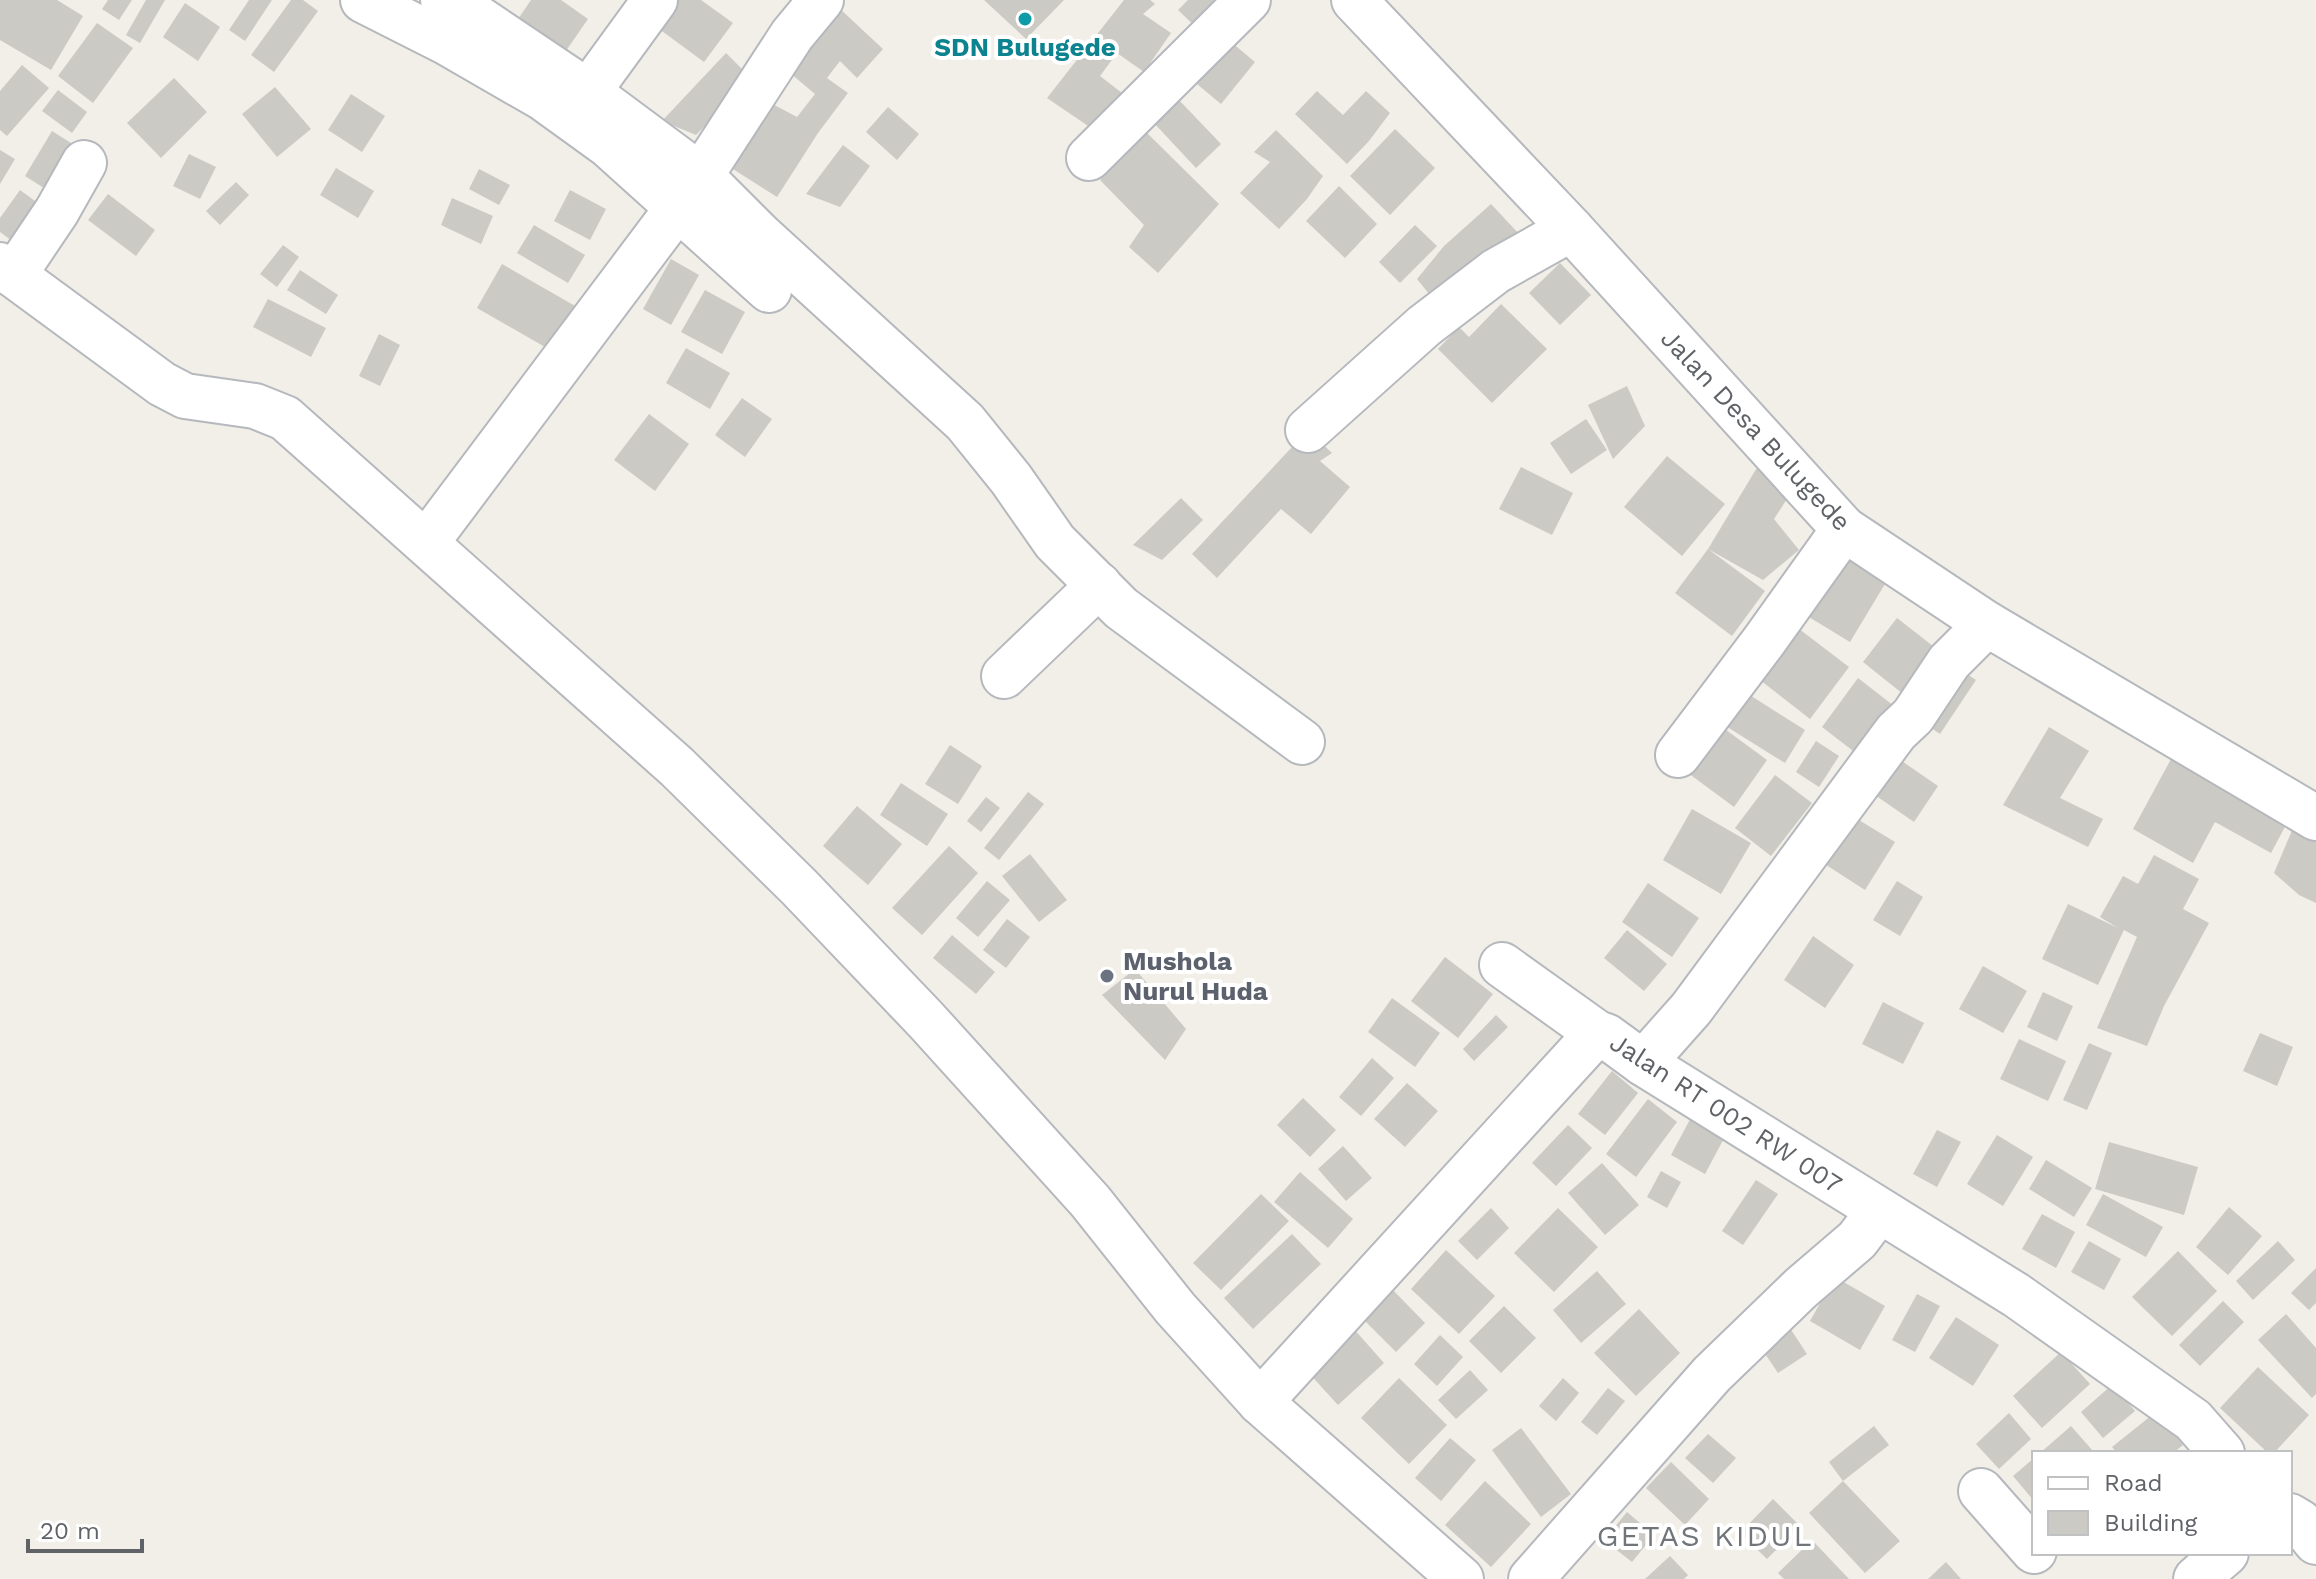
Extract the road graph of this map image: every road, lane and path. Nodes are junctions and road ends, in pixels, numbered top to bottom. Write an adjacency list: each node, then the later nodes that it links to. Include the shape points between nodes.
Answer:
1 (363, 0): 10 (street, via 543,98 608,145)
2 (443, 0): 7 (street)
3 (655, 0): 7 (street)
4 (821, 0): 10 (street, via 792,35)
5 (1248, 0): 8 (street)
6 (1354, 0): 11 (street, Jalan Desa Bulugede)
7 (588, 92): 10 (street)
8 (1089, 158)
9 (84, 163): 12 (street, via 49,223)
10 (689, 192): 13 (street); 16 (street); 17 (street, via 760,235 965,422 1011,479)
11 (1571, 229): 14 (street, via 1496,271 1424,326); 15 (street, Jalan Desa Bulugede)
12 (7, 270): 16 (street, via 162,384 185,396 255,406 285,418)
13 (769, 290)
14 (1308, 430)
15 (1844, 529): 18 (street, Jalan Desa Bulugede); 21 (street)
16 (426, 543): 27 (street, via 677,767 799,887 1090,1201 1175,1308)
17 (1088, 595): 19 (street); 20 (street, via 1121,608)
18 (1987, 624): 22 (street, Jalan Desa Bulugede); 25 (street, via 1949,662)
19 (1004, 676)
20 (1302, 742)
21 (1678, 755)
22 (2316, 818)
23 (1502, 965): 24 (street)
24 (1597, 1033): 25 (street, Jalan RT 002 RW 007); 27 (street, Jalan RT 002 RW 007)
25 (1652, 1054): 26 (street, Jalan RT 002 RW 007)
26 (1879, 1211): 28 (street, Jalan RT 002 RW 007, via 2016,1295 2193,1420); 36 (street, via 1857,1240 1712,1374)
27 (1260, 1402): 35 (street)
28 (2220, 1451)
29 (1981, 1491): 32 (street)
30 (2292, 1517): 31 (street)
31 (2316, 1542)
32 (2032, 1549)
33 (2038, 1555): 37 (street)
34 (2224, 1555): 38 (street)
35 (1461, 1579)
36 (1531, 1579)
37 (2058, 1579)
38 (2196, 1579)

